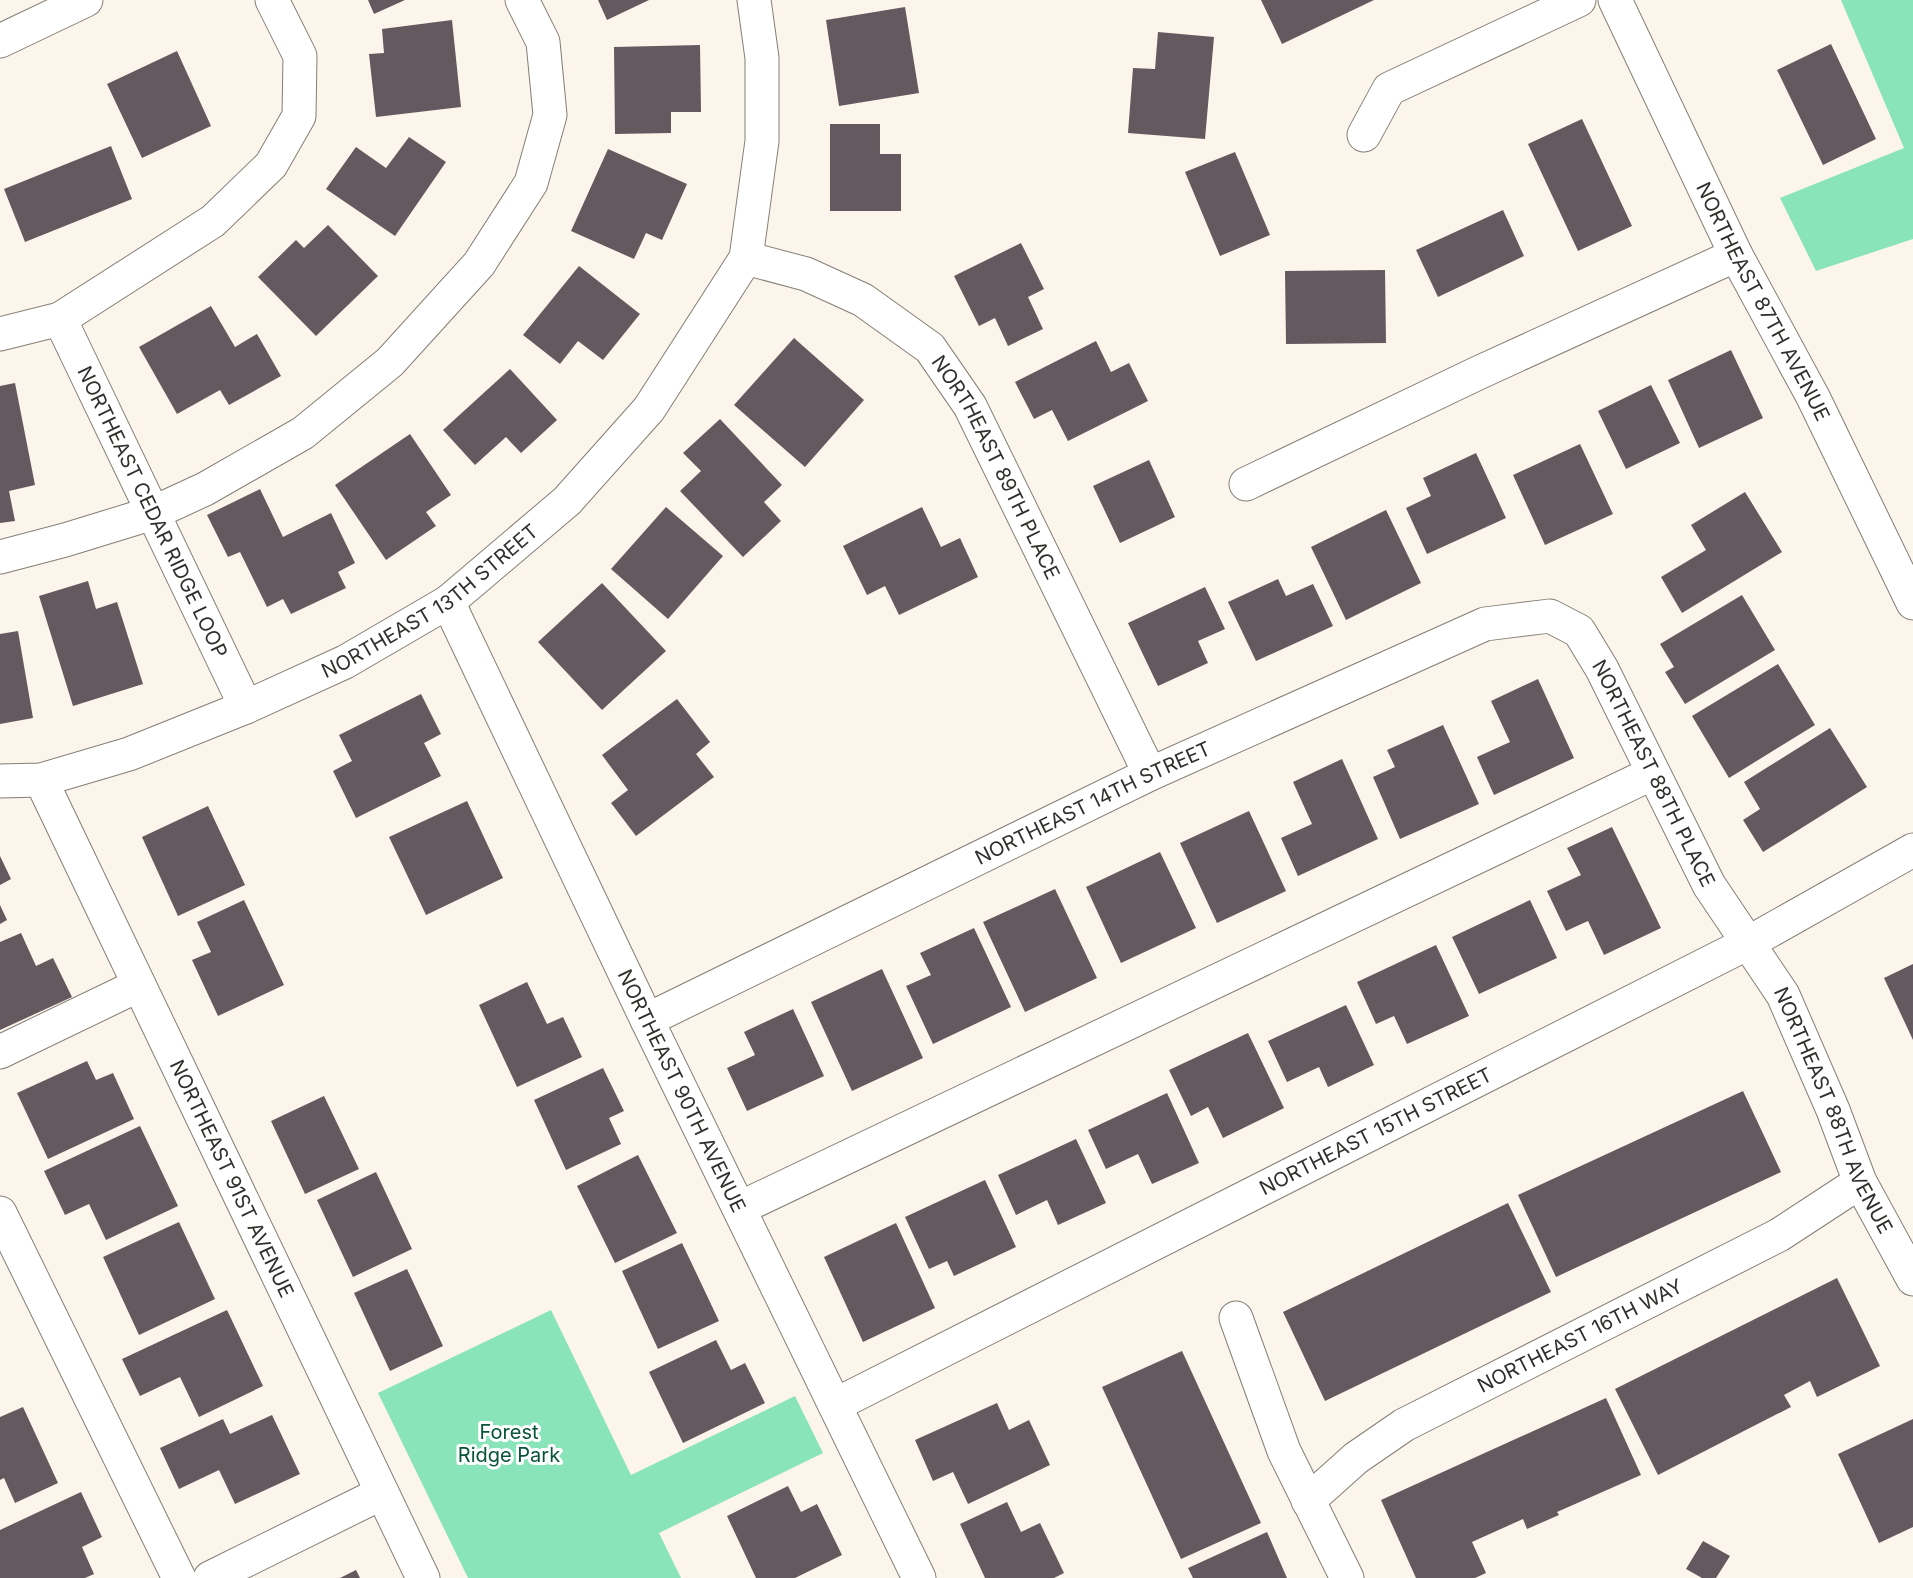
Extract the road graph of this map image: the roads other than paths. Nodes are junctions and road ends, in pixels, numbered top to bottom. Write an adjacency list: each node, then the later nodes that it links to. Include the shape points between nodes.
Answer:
1 (86, 0): 7 (street)
2 (272, 0): 11 (street, via 300,56 299,116 271,165 213,222)
3 (522, 0): 14 (street, via 543,42 550,115 531,183 478,264 390,362 303,434)
4 (754, 0): 10 (street, via 762,58 762,141)
5 (1579, 0): 8 (street, via 1389,89)
6 (1615, 0): 9 (street, NORTHEAST 87TH AVENUE)
7 (0, 41)
8 (1364, 135)
9 (1736, 255): 13 (street); 17 (street, NORTHEAST 87TH AVENUE, via 1813,397)
10 (746, 258): 16 (street, NORTHEAST 13TH STREET, via 649,409 567,501); 21 (street, NORTHEAST 89TH PLACE, via 806,274 862,300 930,348 970,406)
11 (60, 319): 12 (street); 14 (street, NORTHEAST CEDAR RIDGE LOOP)
12 (0, 334)
13 (1246, 484)
14 (153, 513): 15 (street); 19 (street, NORTHEAST CEDAR RIDGE LOOP)
15 (0, 557)
16 (448, 602): 19 (street, NORTHEAST 13TH STREET, via 345,662); 27 (street, NORTHEAST 90TH AVENUE)
17 (1913, 603)
18 (1550, 616): 20 (street, NORTHEAST 88TH PLACE, via 1579,631); 21 (street, NORTHEAST 14TH STREET, via 1485,624)
19 (246, 706): 22 (street, NORTHEAST 13TH STREET, via 129,754)
20 (1653, 773): 25 (street, NORTHEAST 88TH PLACE, via 1709,885); 30 (street)
21 (1150, 774): 27 (street, NORTHEAST 14TH STREET)
22 (41, 780): 23 (street, NORTHEAST 13TH STREET); 26 (street, NORTHEAST 91ST AVENUE)
23 (0, 781)
24 (1913, 850): 25 (street, NORTHEAST 15TH STREET)
25 (1748, 943): 29 (street, NORTHEAST 88TH AVENUE, via 1783,995); 34 (street, NORTHEAST 15TH STREET)
26 (139, 985): 28 (street); 35 (street, NORTHEAST 91ST AVENUE)
27 (647, 1020): 30 (street, NORTHEAST 90TH AVENUE)
28 (0, 1052)
29 (1860, 1182): 32 (street, NORTHEAST 88TH AVENUE); 36 (street, NORTHEAST 16TH WAY, via 1779,1234 1404,1425 1356,1458)
30 (740, 1208): 34 (street, NORTHEAST 90TH AVENUE)
31 (0, 1213): 37 (street)
32 (1913, 1279)
33 (1236, 1318): 36 (street, via 1284,1451)
34 (836, 1405): 40 (street, NORTHEAST 90TH AVENUE)
35 (382, 1493): 38 (street); 39 (street, NORTHEAST 91ST AVENUE)
36 (1308, 1501): 41 (street)
37 (179, 1578)
38 (210, 1578)
39 (423, 1578)
40 (919, 1578)
41 (1347, 1578)

